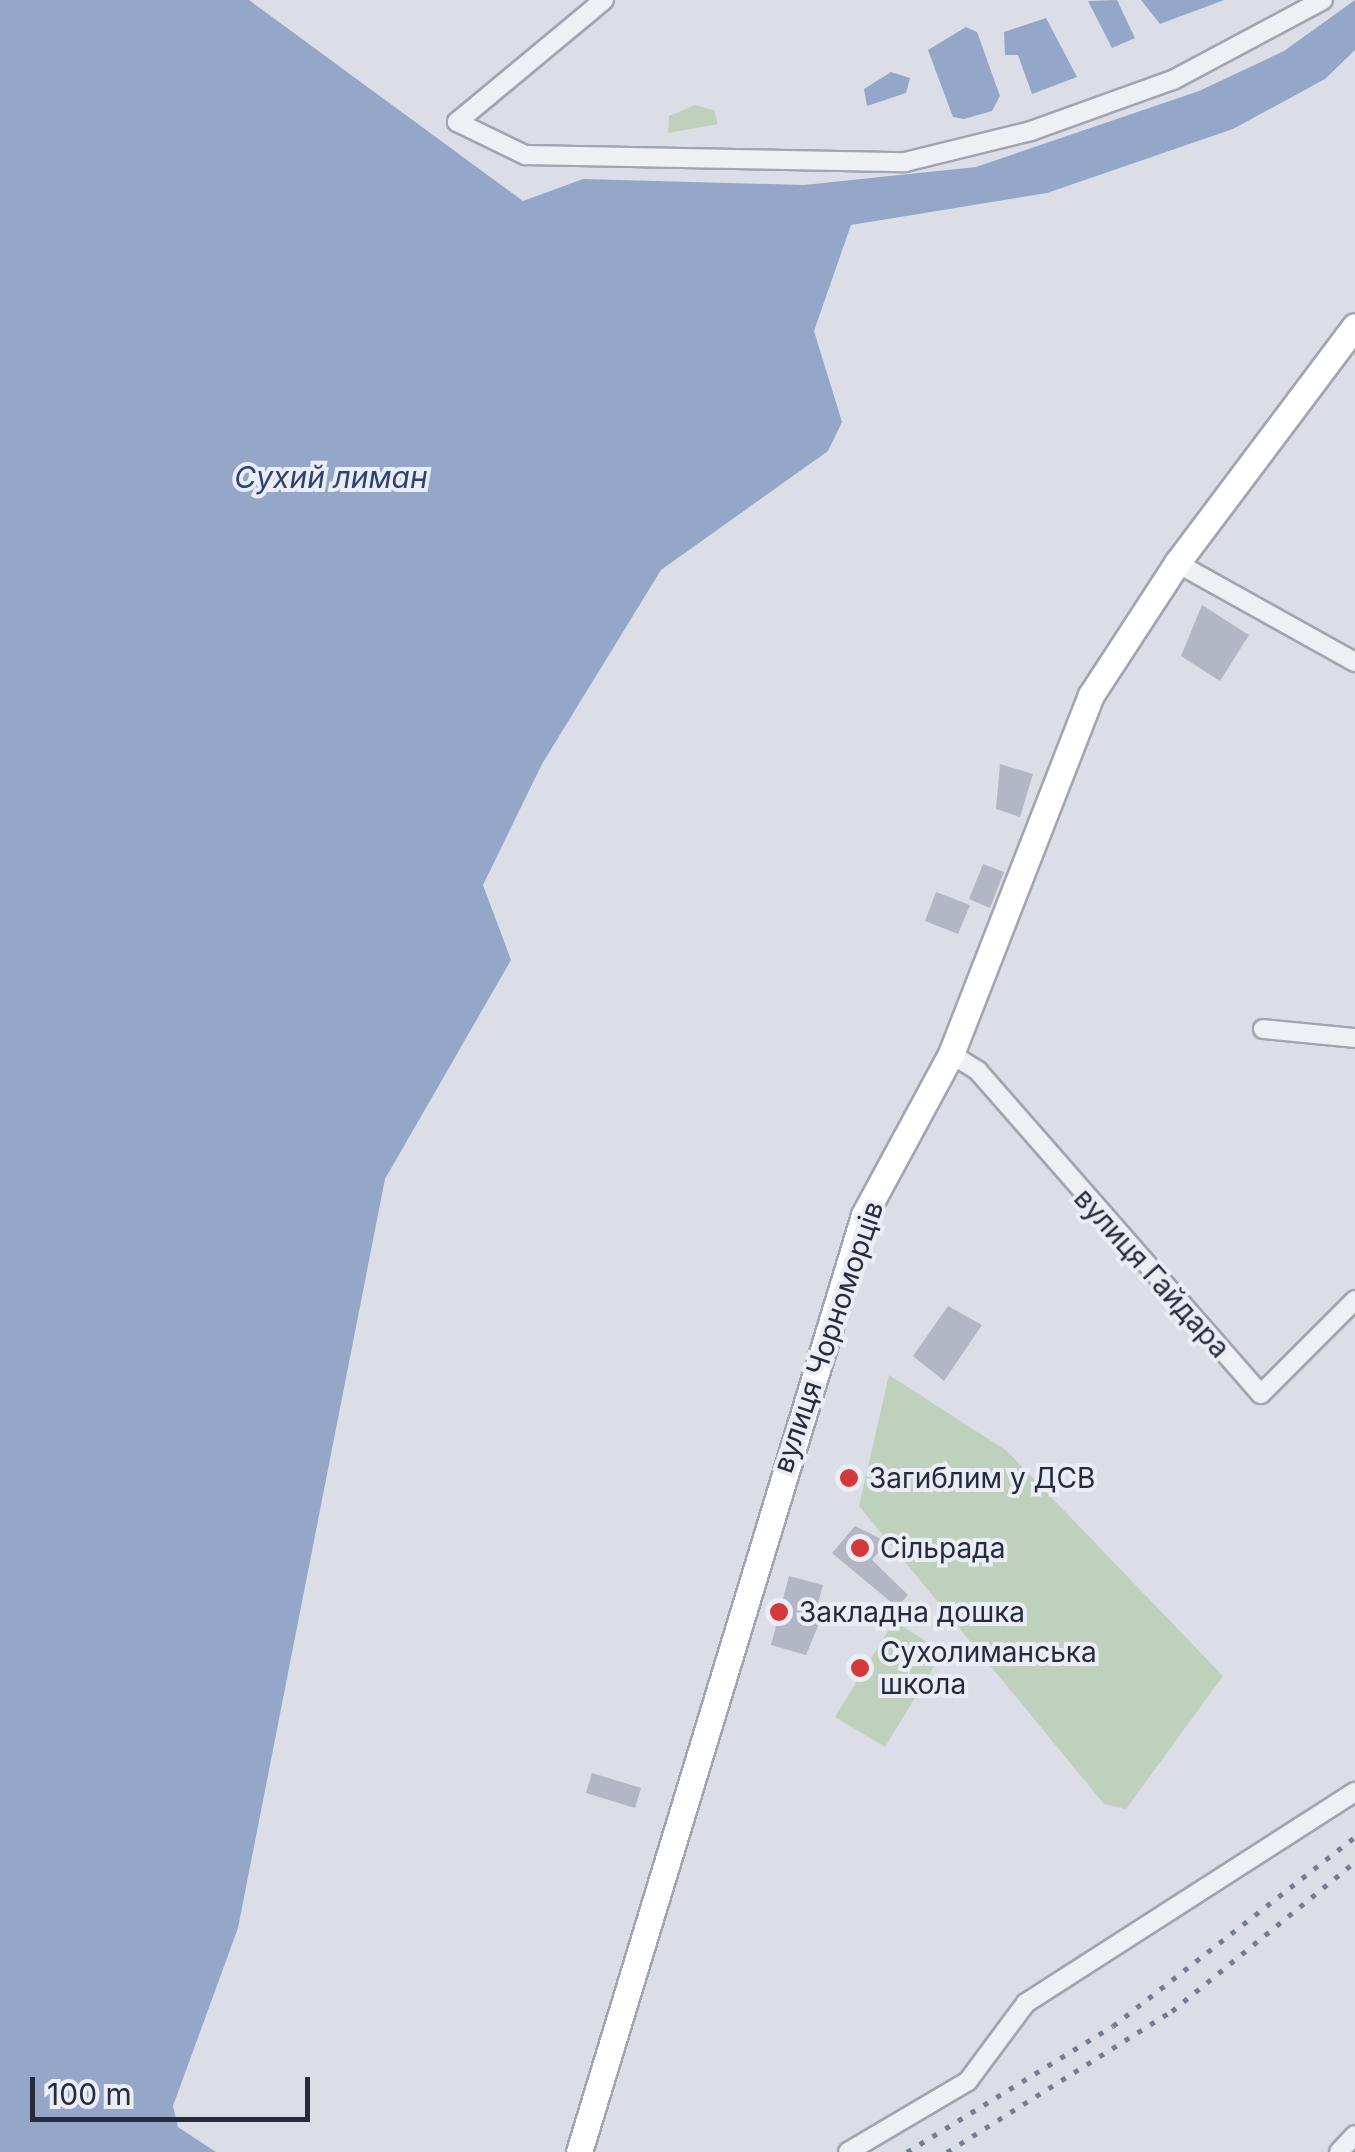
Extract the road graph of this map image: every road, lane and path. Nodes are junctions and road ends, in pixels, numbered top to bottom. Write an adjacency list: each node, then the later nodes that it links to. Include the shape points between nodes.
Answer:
1 (604, 0): 2 (street, via 457,122 525,155 906,162 1031,131 1172,80)
2 (1323, 0)
3 (1355, 326): 4 (main road, вулиця Чорноморців)
4 (1176, 563): 5 (street); 8 (main road, вулиця Чорноморців, via 1090,696)
5 (1355, 662)
6 (1263, 1030): 7 (street)
7 (1355, 1038)
8 (951, 1054): 9 (street, вулиця Гайдара, via 978,1071 1261,1394); 12 (main road, вулиця Чорноморців, via 864,1215 826,1326)
9 (1355, 1300)
10 (1355, 1792): 13 (street, via 1026,2003 968,2081)
11 (1355, 2136): 14 (street)
12 (579, 2152)
13 (848, 2152)
14 (1339, 2152)

